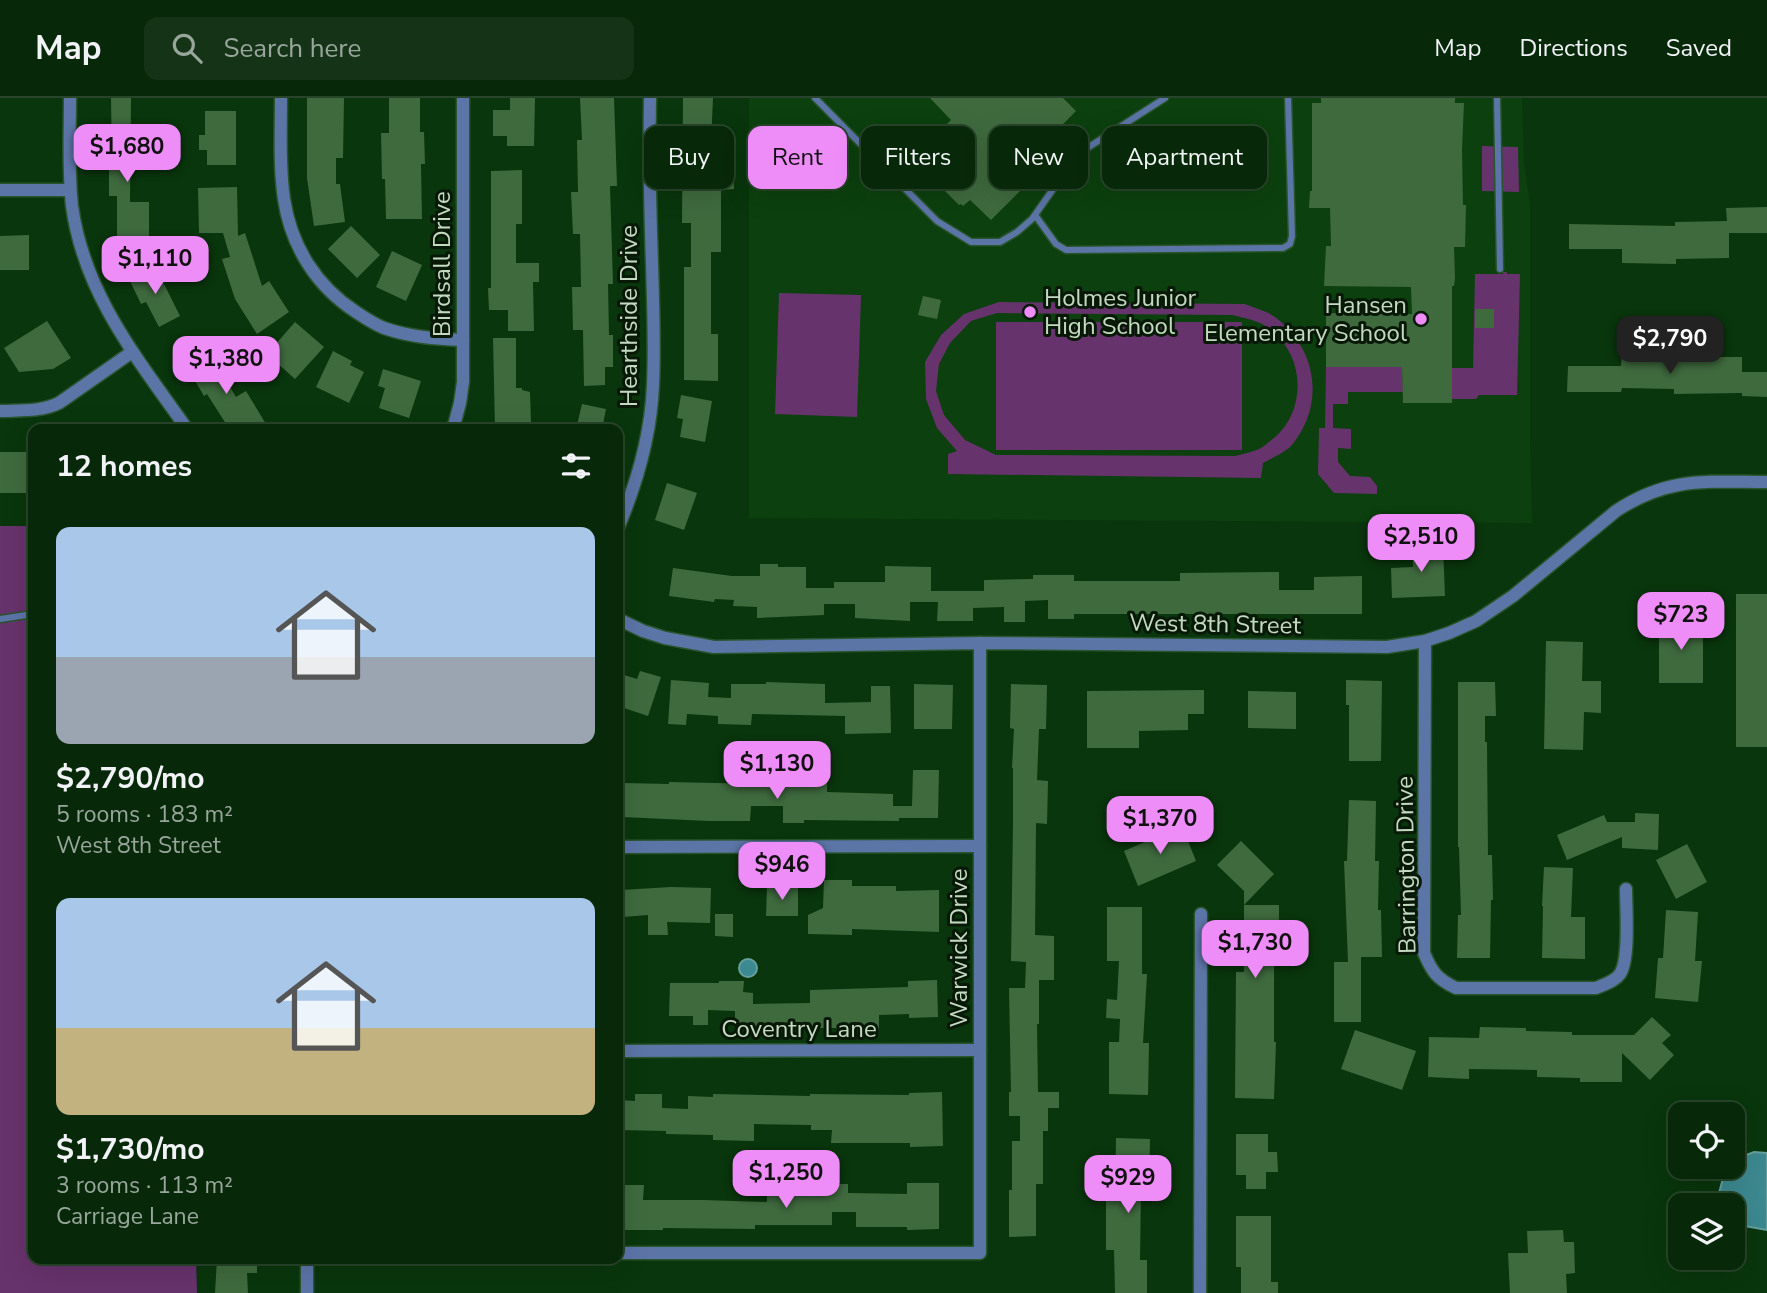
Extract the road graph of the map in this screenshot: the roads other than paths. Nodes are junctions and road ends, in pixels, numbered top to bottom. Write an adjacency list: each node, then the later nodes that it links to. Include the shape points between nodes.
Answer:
1 (70, 98): 10 (street)
2 (281, 98): 13 (street, via 284,200 295,240 314,274 345,305 381,327)
3 (463, 98): 13 (street, Birdsall Drive)
4 (650, 98): 19 (street, Hearthside Drive, via 653,387 637,478)
5 (815, 98): 11 (lane, via 937,221 971,242 1000,242)
6 (1165, 98): 11 (lane, via 1078,154)
7 (1288, 98): 11 (lane, via 1292,236 1283,248 1066,250 1056,244)
8 (1497, 98): 12 (lane)
9 (0, 190): 10 (street)
10 (71, 190): 14 (street, via 77,231 92,279)
11 (1035, 215)
12 (1500, 269)
13 (463, 340): 17 (street, Birdsall Drive, via 463,382)
14 (132, 352): 15 (street, via 48,408); 16 (street)
15 (0, 411)
16 (183, 424)
17 (454, 424)
18 (1767, 482): 23 (street, West 8th Street, via 1683,483 1633,500 1496,608)
19 (623, 515)
20 (28, 615): 21 (lane)
21 (0, 619)
22 (623, 621): 24 (street, West 8th Street, via 665,638 714,646)
23 (1425, 641): 24 (street, West 8th Street, via 1387,647); 27 (street, Barrington Drive, via 1424,953 1431,969 1441,981 1457,988 1596,988 1611,983 1621,973 1625,959)
24 (980, 643): 25 (street, Warwick Drive)
25 (980, 846): 26 (street); 29 (street, Warwick Drive)
26 (623, 847)
27 (1626, 889)
28 (1201, 914): 34 (street)
29 (980, 1050): 30 (street, Coventry Lane); 31 (street, Warwick Drive, via 980,1253)
30 (623, 1051)
31 (623, 1253)
32 (307, 1264): 33 (street)
33 (307, 1293)
34 (1200, 1293)

